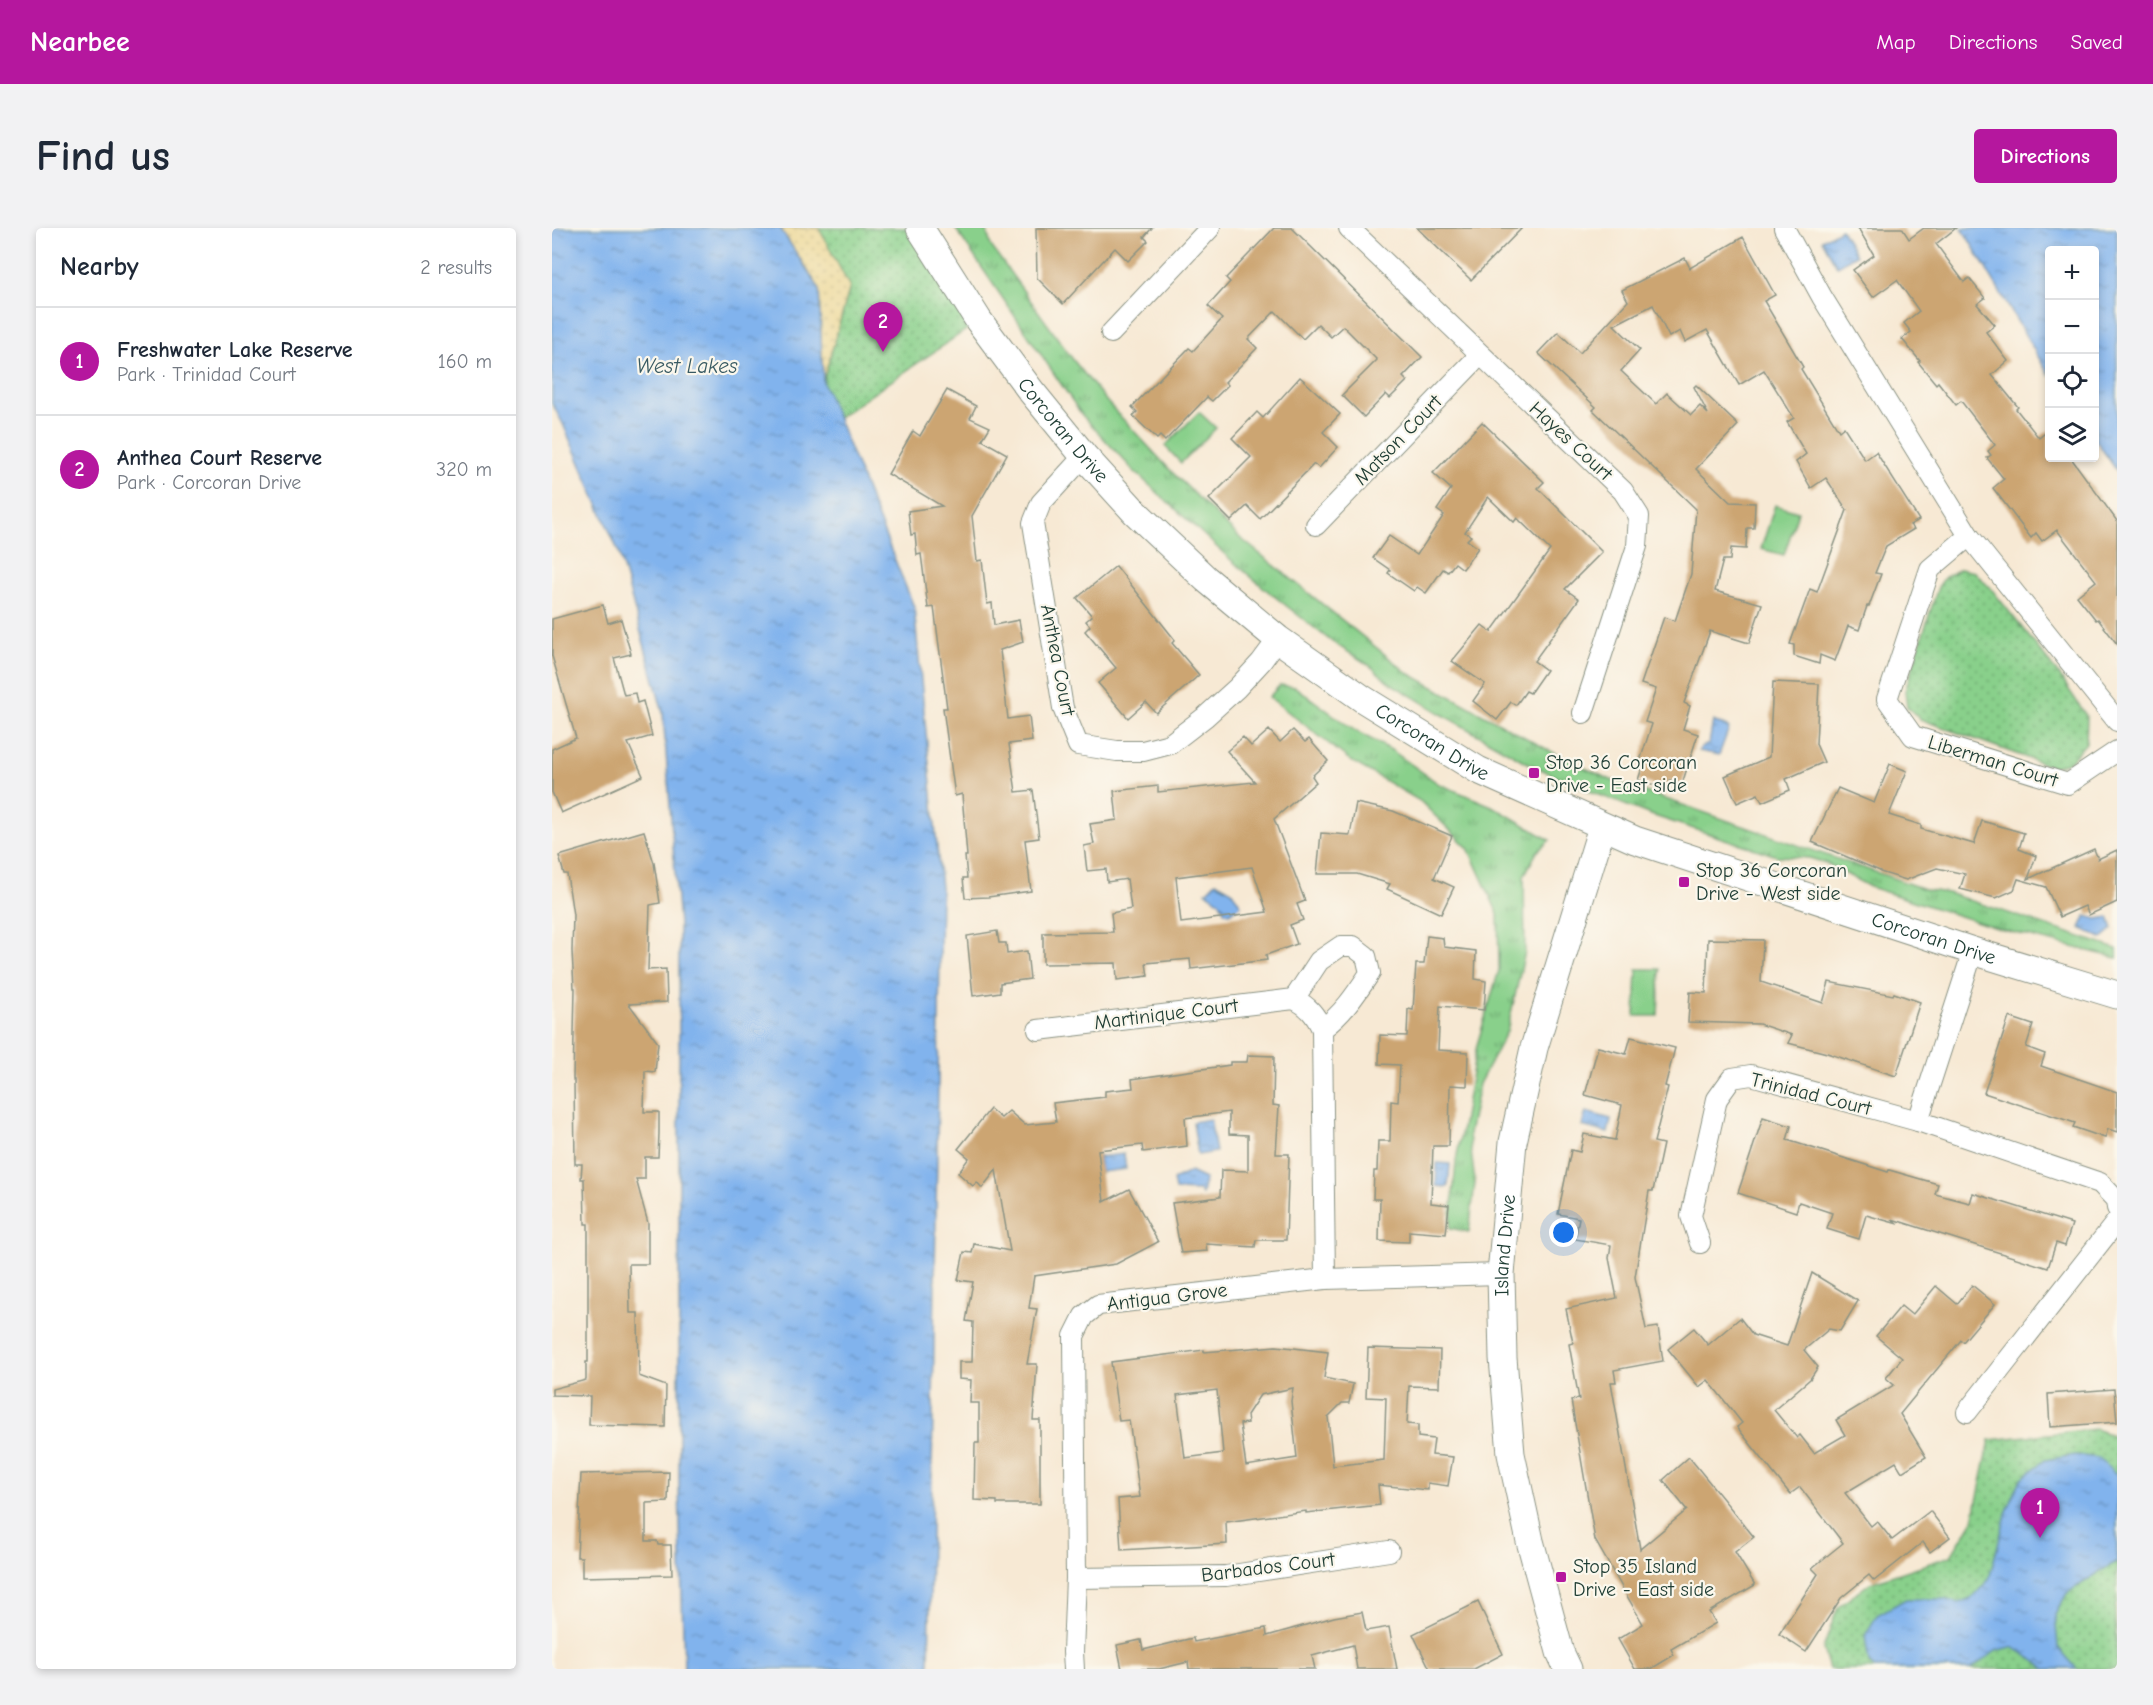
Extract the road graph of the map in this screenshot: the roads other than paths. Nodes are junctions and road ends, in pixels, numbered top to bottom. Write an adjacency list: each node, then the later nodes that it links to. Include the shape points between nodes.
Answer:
1 (920, 228): 7 (street, Corcoran Drive, via 979,321)
2 (1210, 228): 5 (street)
3 (1349, 228): 6 (street, Hayes Court)
4 (1784, 228): 9 (street)
5 (1111, 333)
6 (1480, 355): 8 (street, Matson Court); 11 (street, Hayes Court, via 1623,491 1639,516 1637,546)
7 (1084, 456): 10 (street, Corcoran Drive, via 1198,572); 10 (street, Anthea Court, via 1041,503 1034,523 1064,708 1078,745 1143,751 1170,744 1237,688)
8 (1316, 525)
9 (1969, 536): 12 (street); 13 (street, Liberman Court, via 1929,569 1887,699 1913,736 2068,784)
10 (1278, 639): 14 (street, Corcoran Drive, via 1363,699 1478,770)
11 (1583, 713)
12 (2117, 721)
13 (2117, 751)
14 (1602, 827): 15 (street, Corcoran Drive); 24 (street, Island Drive, via 1533,1048 1514,1142)
15 (1973, 951): 16 (street, Corcoran Drive); 20 (street)
16 (2117, 995)
17 (1293, 999): 18 (street, via 1316,1015); 18 (street, via 1319,961 1341,946 1353,946 1366,956 1370,973 1337,1018); 19 (street, Martinique Court)
18 (1322, 1029): 25 (street)
19 (1038, 1030)
20 (1918, 1121): 21 (street, Trinidad Court, via 2100,1183); 23 (street, Trinidad Court, via 1751,1075 1732,1078 1717,1099 1691,1216)
21 (2117, 1203)
22 (2117, 1221): 26 (street)
23 (1700, 1243)
24 (1501, 1274): 25 (street, Antigua Grove); 30 (street, Island Drive, via 1511,1454 1530,1540)
25 (1325, 1279): 28 (street, Antigua Grove, via 1098,1305 1084,1316 1074,1336)
26 (1967, 1412)
27 (1389, 1551): 28 (street, Barbados Court, via 1226,1576)
28 (1076, 1578): 29 (street, Antigua Grove)
29 (1074, 1669)
30 (1568, 1669)

